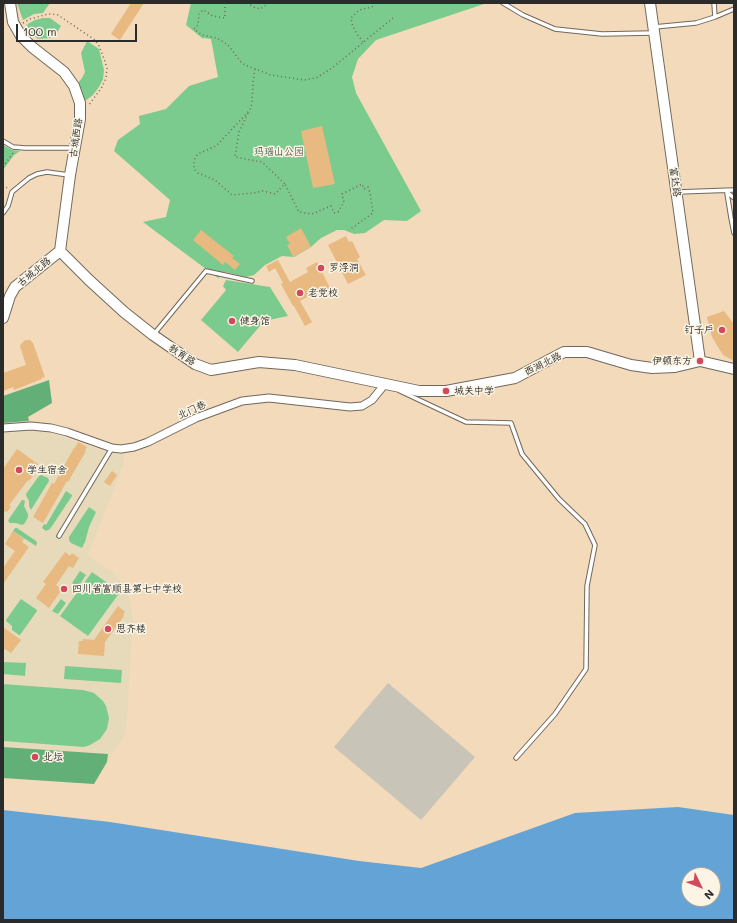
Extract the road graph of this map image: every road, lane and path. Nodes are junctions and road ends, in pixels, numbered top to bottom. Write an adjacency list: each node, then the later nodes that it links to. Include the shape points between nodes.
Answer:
1 (10, 3): 15 (street, 古城西路)
2 (225, 3): 18 (path, via 225,18 213,16 203,10 194,29 202,36 217,38 228,45 241,62)
3 (247, 3): 11 (path, via 260,9)
4 (262, 3): 11 (path)
5 (269, 3): 11 (path)
6 (376, 3): 10 (path)
7 (503, 3): 16 (lane, via 555,29 602,34)
8 (650, 3): 16 (street, 富达路)
9 (714, 3): 13 (lane)
10 (373, 4): 17 (path, via 372,7 359,10 351,18)
11 (265, 6)
12 (734, 9): 13 (lane)
13 (715, 17): 16 (lane)
14 (393, 18): 17 (path)
15 (16, 27): 20 (street, 古城西路, via 21,36 64,72 74,86 80,103); 20 (path, via 30,19 52,14 58,15 95,40 104,56 106,78)
16 (653, 30): 28 (street, 富达路)
17 (363, 42): 18 (path, via 316,78 304,80 271,75)
18 (255, 69): 19 (path)
19 (250, 110): 26 (path, via 239,132 235,157 262,162); 26 (path, via 216,146 198,154 194,169 215,180 232,195 263,191 275,194)
20 (80, 119): 23 (street, 古城西路)
21 (3, 141): 22 (lane)
22 (18, 147): 23 (lane); 24 (path)
23 (74, 148): 25 (street, 古城西路)
24 (3, 167)
25 (70, 175): 31 (lane, via 47,172 29,178 12,192); 34 (street, 古城西路)
26 (285, 184): 32 (path, via 299,212 312,214 331,206 334,213 338,212 344,202 342,194 362,184 364,189 368,188 373,213)
27 (734, 190): 29 (lane)
28 (676, 192): 29 (lane); 38 (street, 富达路)
29 (726, 192): 30 (lane); 33 (lane)
30 (734, 198)
31 (3, 213)
32 (349, 230)
33 (734, 233)
34 (60, 251): 36 (street, 古城北路, via 15,287); 37 (street, 教育路, via 124,312)
35 (252, 280): 37 (lane, via 206,270)
36 (3, 318)
37 (153, 335): 40 (street, 教育路, via 195,364 211,370 259,362 295,365)
38 (700, 361): 39 (street); 40 (street, 西湖北路, via 675,367 652,368 630,365 587,352 564,352 514,378 446,391 419,391)
39 (734, 369)
40 (385, 384): 42 (street, 北门巷, via 372,400 362,406 350,407 269,398 242,401 196,418 141,445); 44 (lane, via 466,422 511,423 522,454 559,499 585,524 595,545 587,586 586,669 555,714)
41 (3, 428): 42 (street, 北门巷, via 51,428)
42 (112, 448): 43 (lane)
43 (59, 536)
44 (516, 758)

